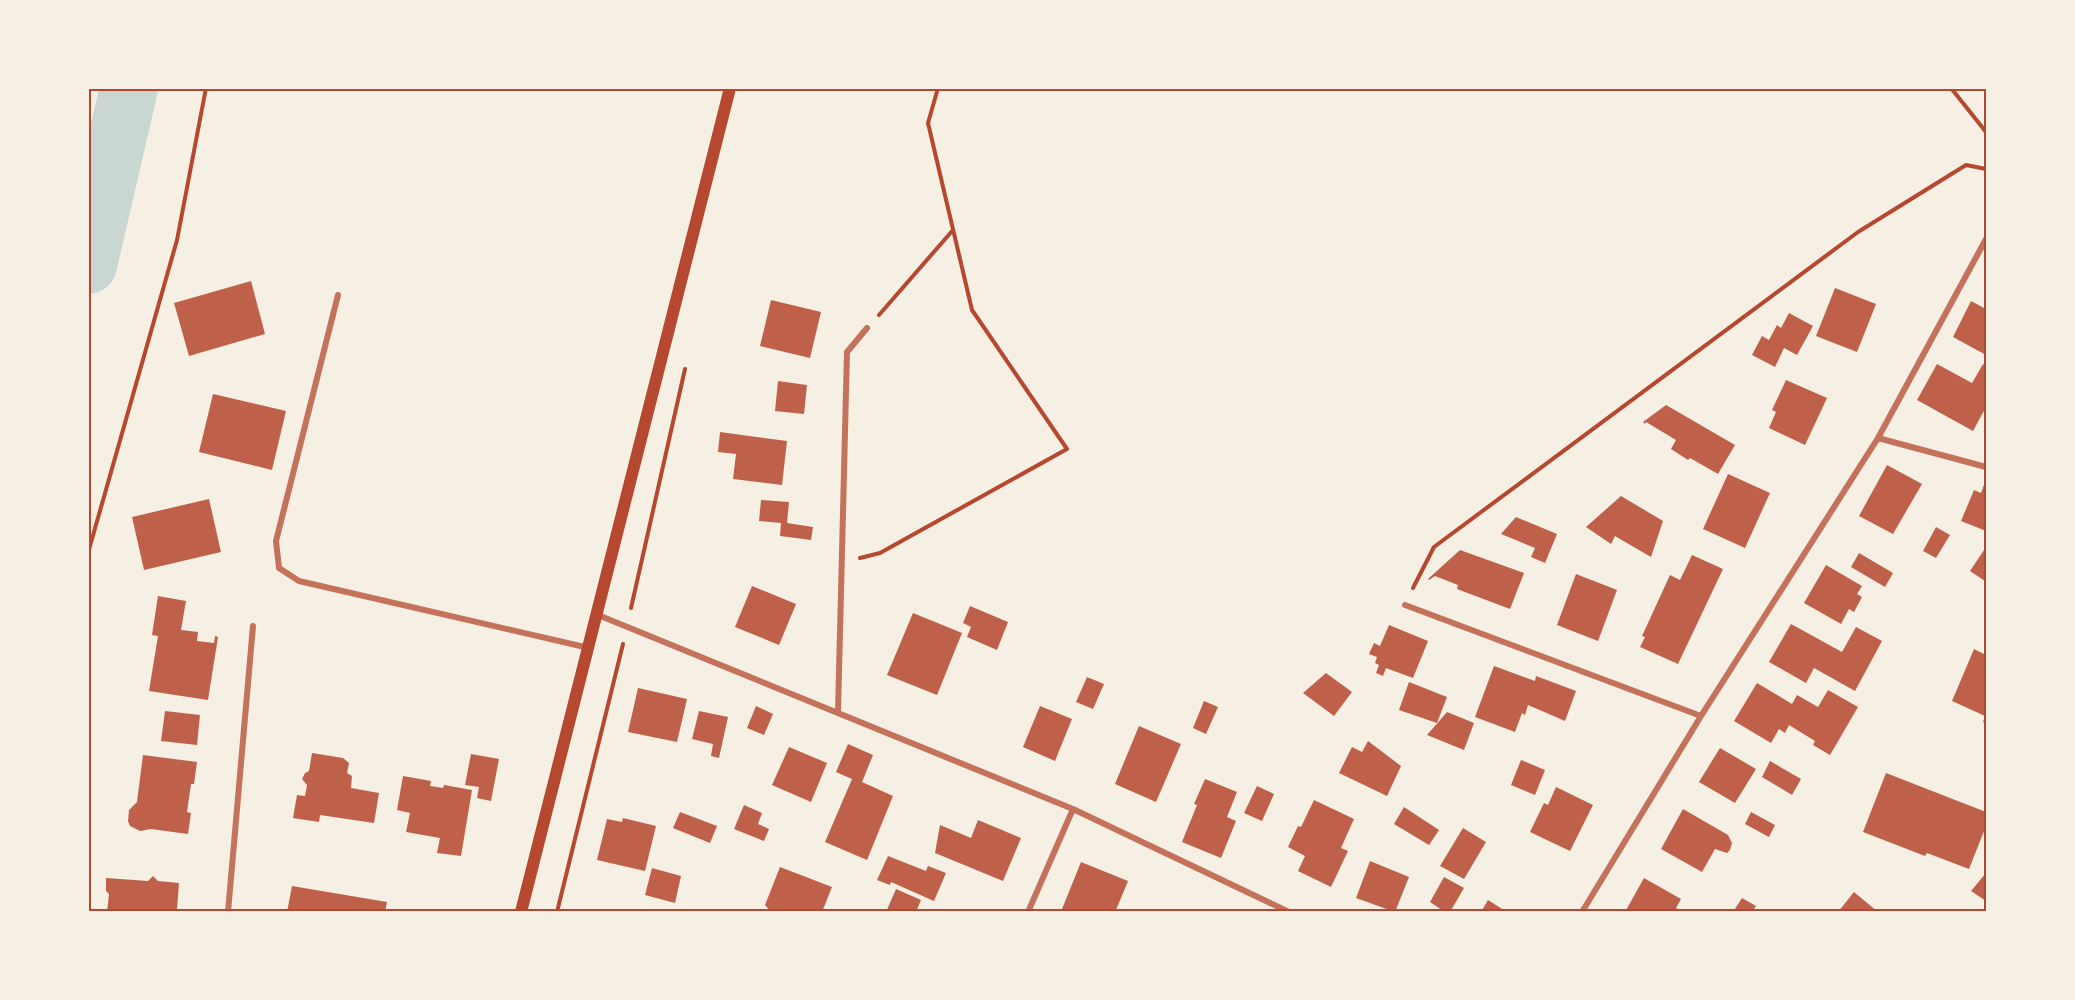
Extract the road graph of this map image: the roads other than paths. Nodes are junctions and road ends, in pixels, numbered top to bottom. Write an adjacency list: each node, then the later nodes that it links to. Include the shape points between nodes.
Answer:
1 (730, 88): 8 (main road)
2 (1986, 239): 5 (street)
3 (338, 295): 10 (street, via 276,541 279,568 299,581)
4 (867, 328): 11 (street, via 847,352)
5 (1878, 438): 6 (street); 12 (street)
6 (1986, 467)
7 (1405, 605): 12 (street)
8 (598, 615): 10 (main road); 11 (street)
9 (253, 626): 14 (street)
10 (589, 648): 15 (main road)
11 (837, 712): 13 (street)
12 (1701, 716): 18 (street)
13 (1073, 809): 16 (street); 17 (street)
14 (228, 912)
15 (521, 912)
16 (1028, 912)
17 (1289, 912)
18 (1582, 912)

